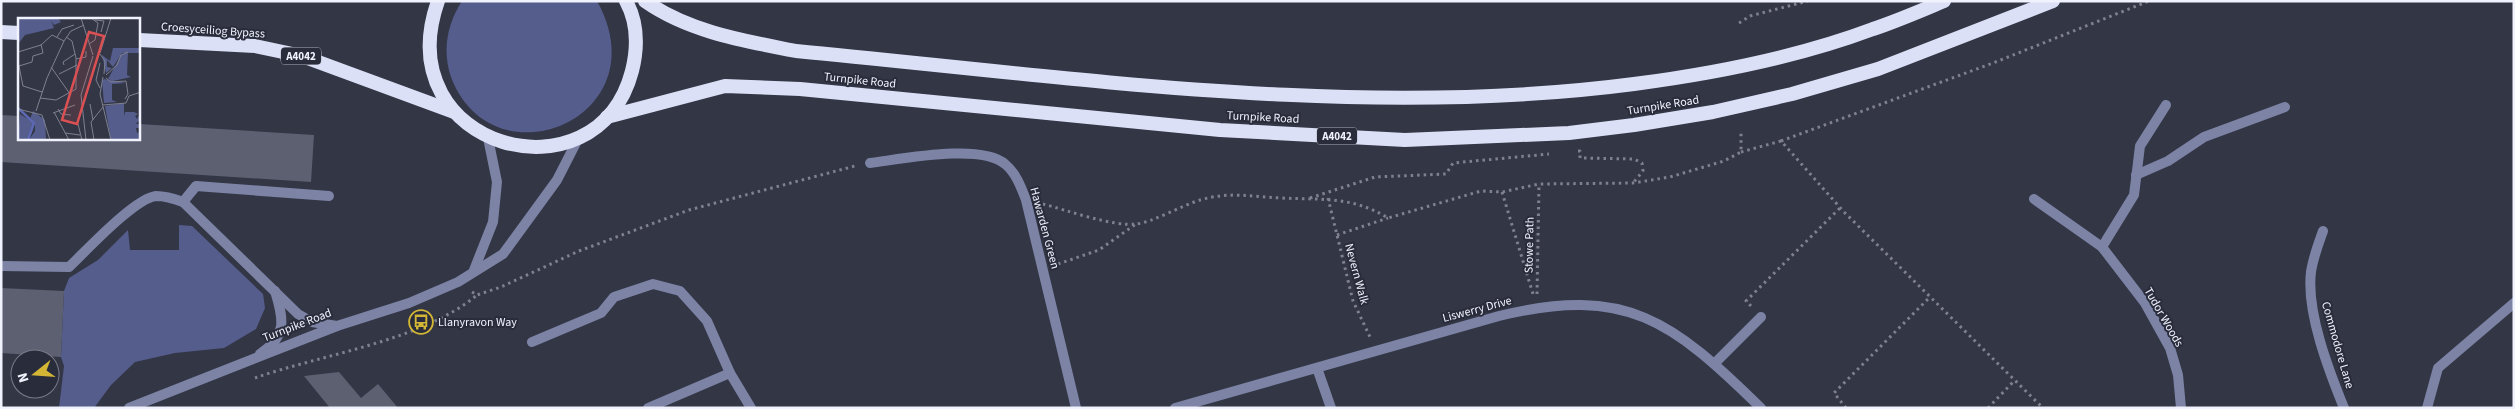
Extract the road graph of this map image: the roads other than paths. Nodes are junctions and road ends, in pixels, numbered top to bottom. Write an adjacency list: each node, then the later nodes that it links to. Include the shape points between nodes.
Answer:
1 (438, 1): 11 (highway, via 430,24 429,55 437,85)
2 (626, 1): 12 (highway, via 633,14 637,50 628,86)
3 (645, 1): 4 (highway, Turnpike Road, via 687,24 737,40 796,51 1220,91 1408,99 1561,92 1672,78 1783,56 1871,30)
4 (1944, 1)
5 (2053, 1): 12 (highway, Turnpike Road / A4042, via 1878,69 1792,94 1651,122 1569,132 1405,140 1220,130 800,88 725,86)
6 (1, 32): 7 (highway)
7 (18, 33)
8 (140, 40): 11 (highway, Croesyceiliog Bypass / A4042, via 255,46 302,56)
9 (2166, 105): 16 (street, via 2140,146)
10 (2285, 107): 16 (street, via 2204,137 2168,161)
11 (454, 112): 14 (highway)
12 (607, 117): 13 (highway)
13 (579, 137): 14 (highway, via 557,145 533,148); 23 (street, Turnpike Road, via 557,180 508,247)
14 (488, 138): 23 (street, via 496,182 493,222)
15 (870, 163): 36 (street, Hawarden Green, via 965,153 986,154 1004,163 1017,178 1026,200)
16 (2136, 175): 21 (street, via 2134,195)
17 (329, 196): 19 (street, via 196,186)
18 (2034, 199): 21 (street, Tudor Woods)
19 (183, 202): 22 (street, via 156,196 140,201 69,267); 24 (street)
20 (2323, 231): 41 (street, Commodore Lane, via 2310,274 2311,300)
21 (2102, 247): 40 (street, Tudor Woods, via 2145,303 2170,348 2178,375)
22 (1, 266)
23 (474, 270): 27 (street, Turnpike Road, via 458,282 409,303)
24 (275, 290): 27 (street, via 305,318); 29 (street, via 282,314 280,331 274,345)
25 (2514, 303): 42 (street, via 2438,368)
26 (1762, 317): 30 (street)
27 (337, 326): 29 (street, Turnpike Road)
28 (532, 342): 32 (street, via 601,313 614,298 653,284 680,291 708,321)
29 (254, 358): 33 (street, Turnpike Road)
30 (1715, 363): 31 (street, Liswerry Drive, via 1667,327 1643,316 1585,304 1537,306); 39 (street, Liswerry Drive)
31 (1317, 368): 37 (street, Liswerry Drive); 38 (street)
32 (730, 373): 34 (street); 35 (street)
33 (129, 408)
34 (648, 408)
35 (750, 408)
36 (1076, 408)
37 (1175, 408)
38 (1331, 408)
39 (1761, 408)
40 (2181, 408)
41 (2344, 408)
42 (2427, 408)

